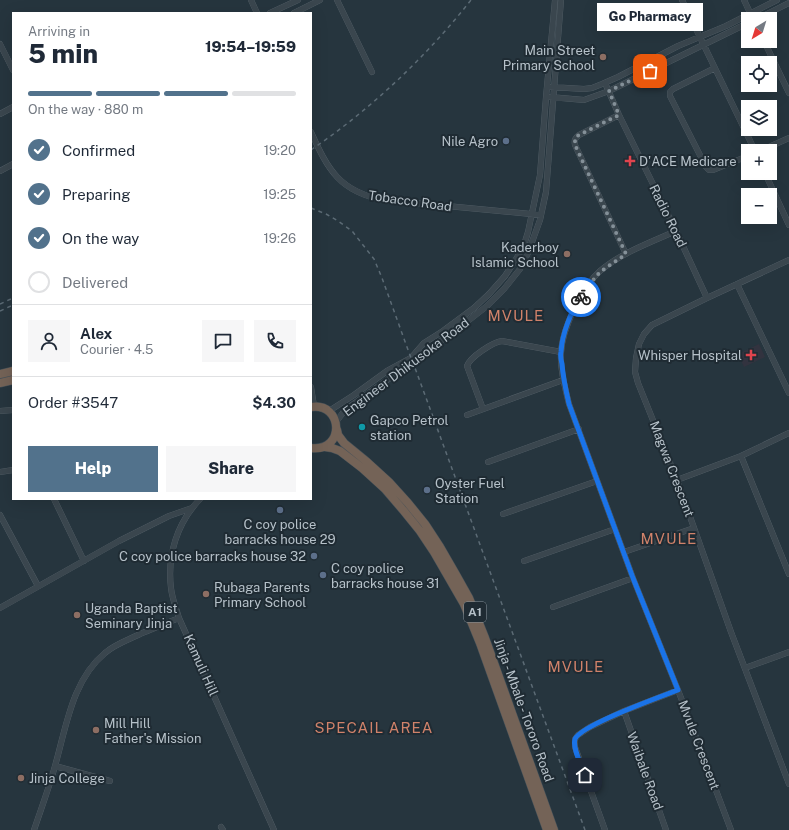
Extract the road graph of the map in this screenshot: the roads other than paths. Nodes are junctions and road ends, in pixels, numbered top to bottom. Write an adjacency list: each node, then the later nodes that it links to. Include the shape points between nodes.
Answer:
1 (251, 0): 11 (street)
2 (298, 0): 12 (street)
3 (319, 0): 13 (street)
4 (337, 0): 25 (street)
5 (555, 0): 28 (street, Engineer Dhikusoka Road)
6 (562, 0): 27 (street, Engineer Dhikusoka Road)
7 (682, 0): 19 (street)
8 (744, 0): 14 (street)
9 (776, 0): 15 (street)
10 (789, 3): 16 (street)
11 (257, 12)
12 (272, 12)
13 (296, 12)
14 (750, 12)
15 (758, 12)
16 (771, 12)
17 (741, 20): 19 (street)
18 (741, 26): 21 (street)
19 (700, 36): 21 (street); 26 (street)
20 (0, 44): 23 (street)
21 (704, 44): 24 (street); 29 (street)
22 (767, 48): 30 (street)
23 (12, 68)
24 (715, 68): 38 (street); 40 (street, via 673,89 670,96 709,170)
25 (372, 72)
26 (605, 83): 27 (street, via 584,89); 29 (street, Radio Road)
27 (554, 87): 28 (street); 32 (street, Engineer Dhikusoka Road)
28 (547, 88): 31 (street, Engineer Dhikusoka Road)
29 (609, 91): 32 (street, via 584,100); 35 (street, Radio Road)
30 (789, 93)
31 (546, 97): 32 (street); 44 (street, Engineer Dhikusoka Road, via 540,175)
32 (553, 98): 45 (street, Engineer Dhikusoka Road, via 546,192)
33 (12, 108): 34 (street)
34 (0, 114)
35 (619, 115): 47 (street, Radio Road); 48 (street, via 579,135 575,138 575,145)
36 (789, 138): 39 (street)
37 (313, 143): 44 (street, Tobacco Road, via 341,182 358,193 384,200)
38 (752, 144)
39 (776, 144)
40 (741, 159)
41 (12, 165): 42 (street)
42 (0, 171)
43 (768, 180): 46 (street)
44 (532, 215): 45 (street, Tobacco Road); 63 (street, Engineer Dhikusoka Road, via 524,245 505,276 489,294 474,308 424,343 411,358 387,371)
45 (541, 215): 65 (street, Engineer Dhikusoka Road, via 535,236 520,269 500,294 428,350 414,364 345,410)
46 (789, 225)
47 (676, 231): 48 (street, Mvule Crescent); 51 (street, Radio Road)
48 (626, 254): 52 (street, Mvule Crescent, via 600,272 582,295 570,318)
49 (789, 260): 50 (street, Magwa Crescent)
50 (737, 284): 51 (street, Magwa Crescent); 58 (street)
51 (706, 298): 74 (street, Magwa Crescent, via 652,325 638,344 635,372 638,383)
52 (561, 352): 56 (street, Mvule Crescent); 60 (street, via 502,341 483,350 467,366)
53 (12, 371): 54 (highway)
54 (0, 374)
55 (12, 380): 57 (highway)
56 (563, 380): 60 (street); 66 (street, Mvule Crescent)
57 (0, 383)
58 (789, 393)
59 (313, 406): 63 (highway, via 320,406)
60 (483, 409): 64 (street)
61 (12, 410): 62 (street)
62 (0, 411)
63 (329, 411): 65 (highway, A1, via 334,416)
64 (467, 415)
65 (336, 426): 68 (highway, via 335,437); 102 (highway, Jinja - Mbale - Tororo Road / A1, via 338,435 344,443 389,482 425,524 469,598 486,638)
66 (579, 429): 71 (street); 75 (street, Mvule Crescent)
67 (789, 433): 70 (street)
68 (325, 446): 69 (highway); 101 (highway, Jinja - Mbale - Tororo Road / A1, via 340,451 384,489 404,510 434,552 464,604 480,643)
69 (312, 448)
70 (741, 456): 74 (street); 86 (street)
71 (488, 462)
72 (12, 470): 73 (street)
73 (0, 472)
74 (677, 480): 81 (street, Magwa Crescent)
75 (597, 481): 79 (street); 82 (street, Mvule Crescent)
76 (54, 500): 84 (street)
77 (199, 500): 78 (street, Kamuli Hill)
78 (192, 508): 84 (street, via 169,516); 91 (street, Kamuli Hill, via 178,531 171,555 171,589)
79 (503, 514)
80 (0, 515): 88 (street)
81 (694, 528): 83 (street); 93 (street, Magwa Crescent)
82 (615, 529): 83 (street, Mvule Crescent); 85 (street)
83 (624, 552): 87 (street, Mvule Crescent)
84 (84, 561): 88 (street)
85 (524, 561)
86 (789, 574)
87 (633, 578): 89 (street); 94 (street, Mvule Crescent)
88 (38, 586): 90 (street)
89 (554, 607)
90 (0, 608)
91 (180, 618): 96 (street, via 115,646 104,653 93,666 78,689); 100 (street, Kamuli Hill)
92 (789, 652): 93 (street)
93 (745, 668): 98 (street, Magwa Crescent)
94 (678, 690): 95 (street); 105 (street, Mvule Crescent)
95 (624, 711): 103 (street, via 581,732 575,739 575,747); 104 (street, Waibale Road)
96 (55, 766): 97 (street); 99 (street)
97 (110, 781)
98 (789, 784)
99 (34, 830)
100 (274, 830)
101 (547, 830)
102 (554, 830)
103 (605, 830)
104 (666, 830)
105 (731, 830)

